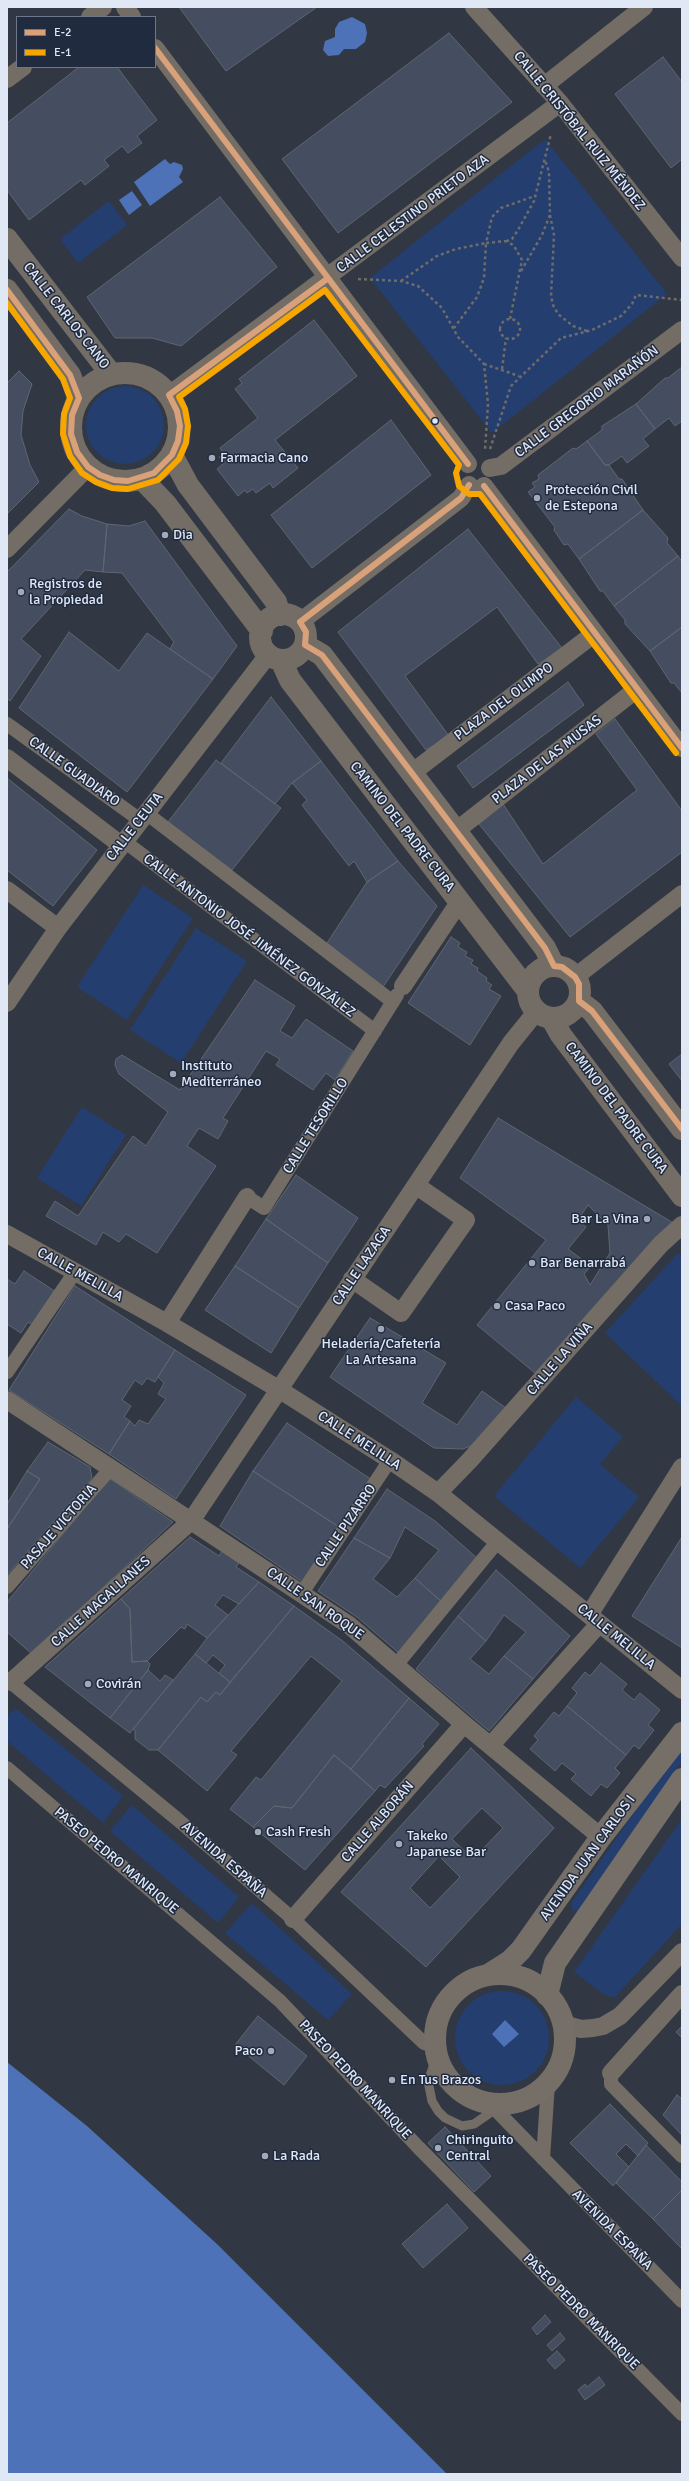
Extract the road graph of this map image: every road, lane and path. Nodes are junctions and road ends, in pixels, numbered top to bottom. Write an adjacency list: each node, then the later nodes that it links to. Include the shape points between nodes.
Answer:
1 (103, 7): 5 (street)
2 (125, 7): 6 (street)
3 (474, 7): 10 (street, CALLE CRISTÓBAL RUIZ MÉNDEZ)
4 (644, 7): 10 (street)
5 (91, 16)
6 (131, 16)
7 (156, 49): 20 (street)
8 (22, 68): 9 (street)
9 (7, 79)
10 (544, 86): 11 (street, CALLE CRISTÓBAL RUIZ MÉNDEZ)
11 (560, 103): 12 (path); 18 (street, CALLE CRISTÓBAL RUIZ MÉNDEZ); 20 (street, CALLE CELESTINO PRIETO AZA)
12 (545, 159): 13 (path); 14 (path, via 549,172)
13 (536, 196): 16 (path, via 527,218 512,239); 17 (path, via 501,208 492,217)
14 (550, 215): 19 (path, via 542,235); 27 (path, via 554,235 551,296 553,305 558,314 573,326)
15 (7, 238): 31 (street, CALLE CARLOS CANO)
16 (507, 241): 17 (path); 19 (path, via 514,246 522,260)
17 (486, 243): 21 (path, via 437,256); 25 (path, via 484,278 477,297)
18 (682, 258)
19 (519, 274): 24 (path)
20 (327, 279): 21 (path); 33 (street, CALLE CELESTINO PRIETO AZA); 36 (street)
21 (401, 281): 25 (path, via 418,286 442,308)
22 (7, 290): 34 (street, via 70,375)
23 (682, 300): 27 (path, via 636,295 620,316)
24 (510, 319): 28 (path, via 504,321 501,326 501,332); 28 (path, via 518,322 520,332 513,339)
25 (453, 328): 29 (path, via 460,340)
26 (682, 330): 36 (street, CALLE GREGORIO MARAÑÓN, via 501,466)
27 (587, 331): 32 (path, via 561,338)
28 (506, 338): 30 (path)
29 (484, 364): 30 (path); 36 (path, via 488,404)
30 (502, 369): 32 (path)
31 (111, 374): 33 (street, via 139,374 151,379); 34 (street, via 93,383)
32 (520, 376): 36 (path, via 511,386 488,455)
33 (169, 395): 35 (street, via 178,411 180,426 178,441)
34 (79, 398): 37 (street, via 72,415 71,434 77,452)
35 (172, 455): 38 (street, via 154,473); 41 (street, via 188,485 276,602)
36 (480, 465): 39 (street, via 490,480); 39 (street, via 464,473)
37 (88, 466): 38 (street, via 100,475 114,480); 40 (street)
38 (142, 478): 43 (street, via 165,503)
39 (476, 486): 42 (street); 44 (street)
40 (7, 549)
41 (280, 615): 42 (street, via 287,615); 43 (street, via 268,620)
42 (300, 622): 45 (street, via 306,632)
43 (262, 631): 46 (street, via 261,644)
44 (595, 633): 47 (street); 51 (street, PLAZA DEL OLIMPO)
45 (305, 645): 46 (street, via 296,657); 51 (street, via 322,655)
46 (275, 657): 52 (street, CALLE CEUTA); 57 (street, CAMINO DEL PADRE CURA)
47 (637, 689): 49 (street); 53 (street, PLAZA DE LAS MUSAS)
48 (7, 724): 52 (street, CALLE GUADIARO)
49 (682, 748)
50 (7, 758): 54 (street, CALLE GUADIARO)
51 (412, 772): 53 (street)
52 (143, 816): 54 (street, CALLE CEUTA); 64 (street)
53 (457, 830): 59 (street, via 546,948)
54 (122, 843): 58 (street, CALLE CEUTA); 67 (street, CALLE ANTONIO JOSÉ JIMÉNEZ GONZÁLEZ)
55 (7, 890): 58 (street)
56 (682, 894): 60 (street)
57 (460, 901): 61 (street, CALLE TESORILLO); 62 (street, CAMINO DEL PADRE CURA)
58 (58, 928): 65 (street, CALLE CEUTA)
59 (554, 966): 60 (street, via 562,967); 62 (street, via 536,973 529,983)
60 (575, 976): 63 (street, via 579,984)
61 (403, 986): 64 (street, CALLE TESORILLO)
62 (528, 991): 66 (street, via 528,999)
63 (579, 1001): 66 (street, via 568,1014); 68 (street, via 592,1011)
64 (393, 1002): 67 (street, CALLE TESORILLO)
65 (7, 1003)
66 (544, 1015): 69 (street, CALLE LAZAGA, via 511,1043); 70 (street, CAMINO DEL PADRE CURA)
67 (375, 1031): 71 (street, CALLE TESORILLO, via 264,1208)
68 (682, 1129)
69 (417, 1186): 75 (street, CALLE LAZAGA); 75 (street, via 466,1220 402,1313)
70 (682, 1196)
71 (248, 1197): 76 (street, CALLE TESORILLO)
72 (682, 1226): 83 (street, CALLE LA VIÑA, via 656,1250)
73 (7, 1234): 74 (street, CALLE MELILLA)
74 (75, 1272): 76 (street, CALLE MELILLA); 77 (street)
75 (352, 1279): 78 (street, CALLE LAZAGA)
76 (168, 1323): 78 (street, CALLE MELILLA)
77 (7, 1372)
78 (280, 1390): 80 (street, CALLE MELILLA); 84 (street, CALLE LAZAGA)
79 (7, 1400): 82 (street, CALLE SAN ROQUE)
80 (390, 1460): 83 (street, CALLE MELILLA); 87 (street, CALLE PIZARRO)
81 (682, 1467): 88 (street)
82 (111, 1468): 84 (street, CALLE SAN ROQUE); 86 (street, PASAJE VICTORIA)
83 (438, 1493): 85 (street, CALLE MELILLA)
84 (191, 1521): 87 (street, CALLE SAN ROQUE); 90 (street, CALLE MAGALLANES)
85 (498, 1541): 88 (street, CALLE MELILLA); 89 (street)
86 (7, 1587)
87 (302, 1593): 89 (street, CALLE SAN ROQUE, via 350,1625)
88 (594, 1619): 91 (street, CALLE MELILLA); 94 (street)
89 (397, 1664): 92 (street, CALLE SAN ROQUE)
90 (9, 1680): 98 (street, AVENIDA ESPAÑA)
91 (682, 1690)
92 (464, 1724): 94 (street, CALLE SAN ROQUE); 98 (street, CALLE ALBORÁN)
93 (682, 1733): 97 (main road, AVENIDA JUAN CARLOS I)
94 (492, 1745): 97 (street, CALLE SAN ROQUE)
95 (7, 1768): 112 (street, PASEO PEDRO MANRIQUE, via 280,2001 418,2147)
96 (682, 1779): 102 (main road, via 555,1963)
97 (601, 1837): 101 (main road, AVENIDA JUAN CARLOS I, via 521,1950 510,1961)
98 (293, 1919): 105 (street, AVENIDA ESPAÑA, via 424,2043)
99 (682, 1952): 100 (street)
100 (666, 1969): 103 (street, via 666,1986); 104 (street, via 620,2016 603,2026 581,2029)
101 (488, 1975): 102 (main road, via 514,1976 537,1986); 105 (main road, via 466,1984 448,2001 437,2022)
102 (547, 1995): 104 (main road)
103 (679, 1997): 106 (street)
104 (563, 2024): 107 (main road, via 563,2055)
105 (436, 2051): 108 (main road, via 441,2067 454,2086 463,2093); 108 (lane, via 428,2081 432,2101 438,2112 462,2126 474,2124)
106 (611, 2073): 109 (street, via 611,2084)
107 (548, 2083): 108 (main road, via 525,2099); 110 (street)
108 (494, 2105): 110 (street, AVENIDA ESPAÑA)
109 (682, 2156)
110 (543, 2159): 111 (street, AVENIDA ESPAÑA)
111 (682, 2301)
112 (682, 2414)

